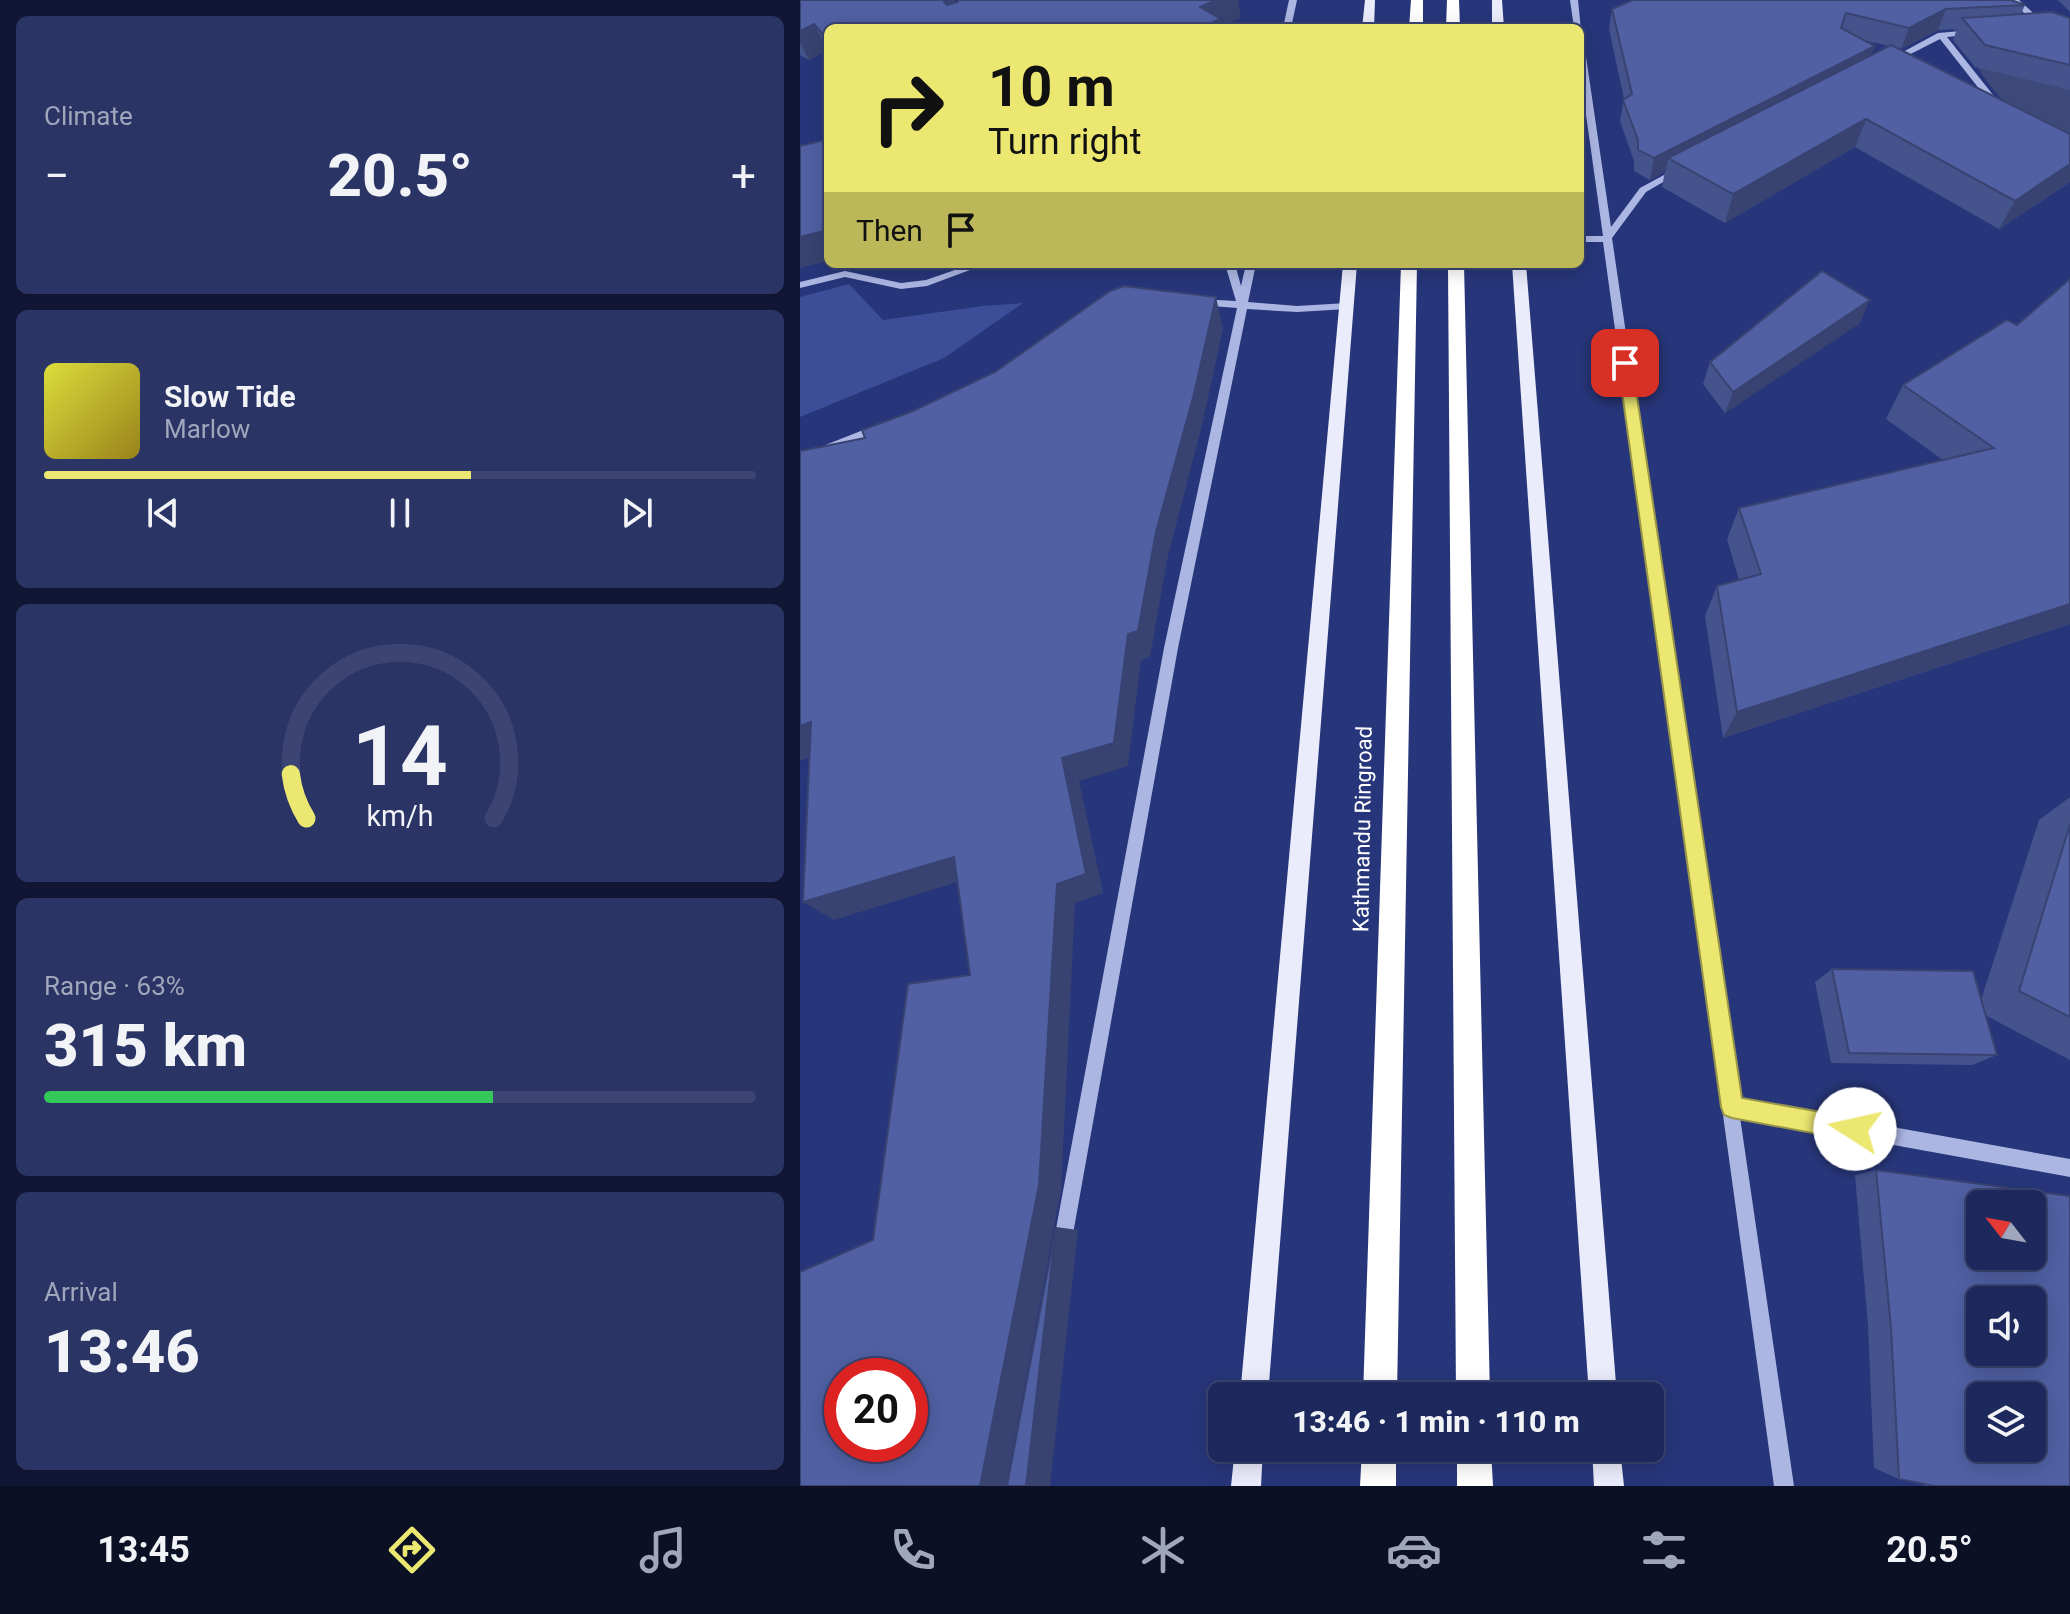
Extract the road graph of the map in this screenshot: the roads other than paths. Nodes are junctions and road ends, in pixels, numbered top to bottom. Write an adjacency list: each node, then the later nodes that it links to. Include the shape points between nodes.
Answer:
1 (1293, 0): 8 (street)
2 (1370, 0): 9 (main road)
3 (1417, 0): 10 (highway)
4 (1453, 0): 11 (highway)
5 (1497, 0): 12 (main road)
6 (1574, 0): 13 (street)
7 (2015, 0): 15 (street)
8 (1288, 24)
9 (1368, 24)
10 (1416, 24)
11 (1453, 24)
12 (1498, 24)
13 (1577, 24)
14 (2058, 28): 15 (street)
15 (2046, 29): 16 (street)
16 (2035, 30)
17 (1980, 31): 18 (street)
18 (1941, 35): 19 (street); 21 (street)
19 (1886, 63)
20 (1584, 72): 24 (street)
21 (2009, 116)
22 (1683, 169): 24 (street, via 1643,190)
23 (1584, 239): 24 (street)
24 (1607, 239): 38 (street)
25 (970, 268): 32 (street, via 901,286 845,274)
26 (1231, 268): 34 (street)
27 (1250, 268): 34 (street)
28 (1350, 268): 35 (main road)
29 (1409, 268): 42 (highway, Kathmandu Ringroad)
30 (1456, 268): 43 (highway)
31 (1519, 268): 44 (main road)
32 (800, 285)
33 (1187, 301): 34 (street)
34 (1242, 305): 35 (street); 40 (street, via 1171,648)
35 (1347, 306): 41 (main road)
36 (887, 424): 37 (street)
37 (800, 460)
38 (1732, 1107): 39 (street); 53 (street)
39 (2070, 1168)
40 (1061, 1255)
41 (1255, 1382)
42 (1380, 1382)
43 (1473, 1382)
44 (1602, 1382)
45 (1248, 1462): 49 (main road)
46 (1379, 1462): 50 (highway)
47 (1474, 1462): 51 (highway)
48 (1607, 1462): 52 (main road)
49 (1246, 1486)
50 (1378, 1486)
51 (1475, 1486)
52 (1609, 1486)
53 (1784, 1486)

